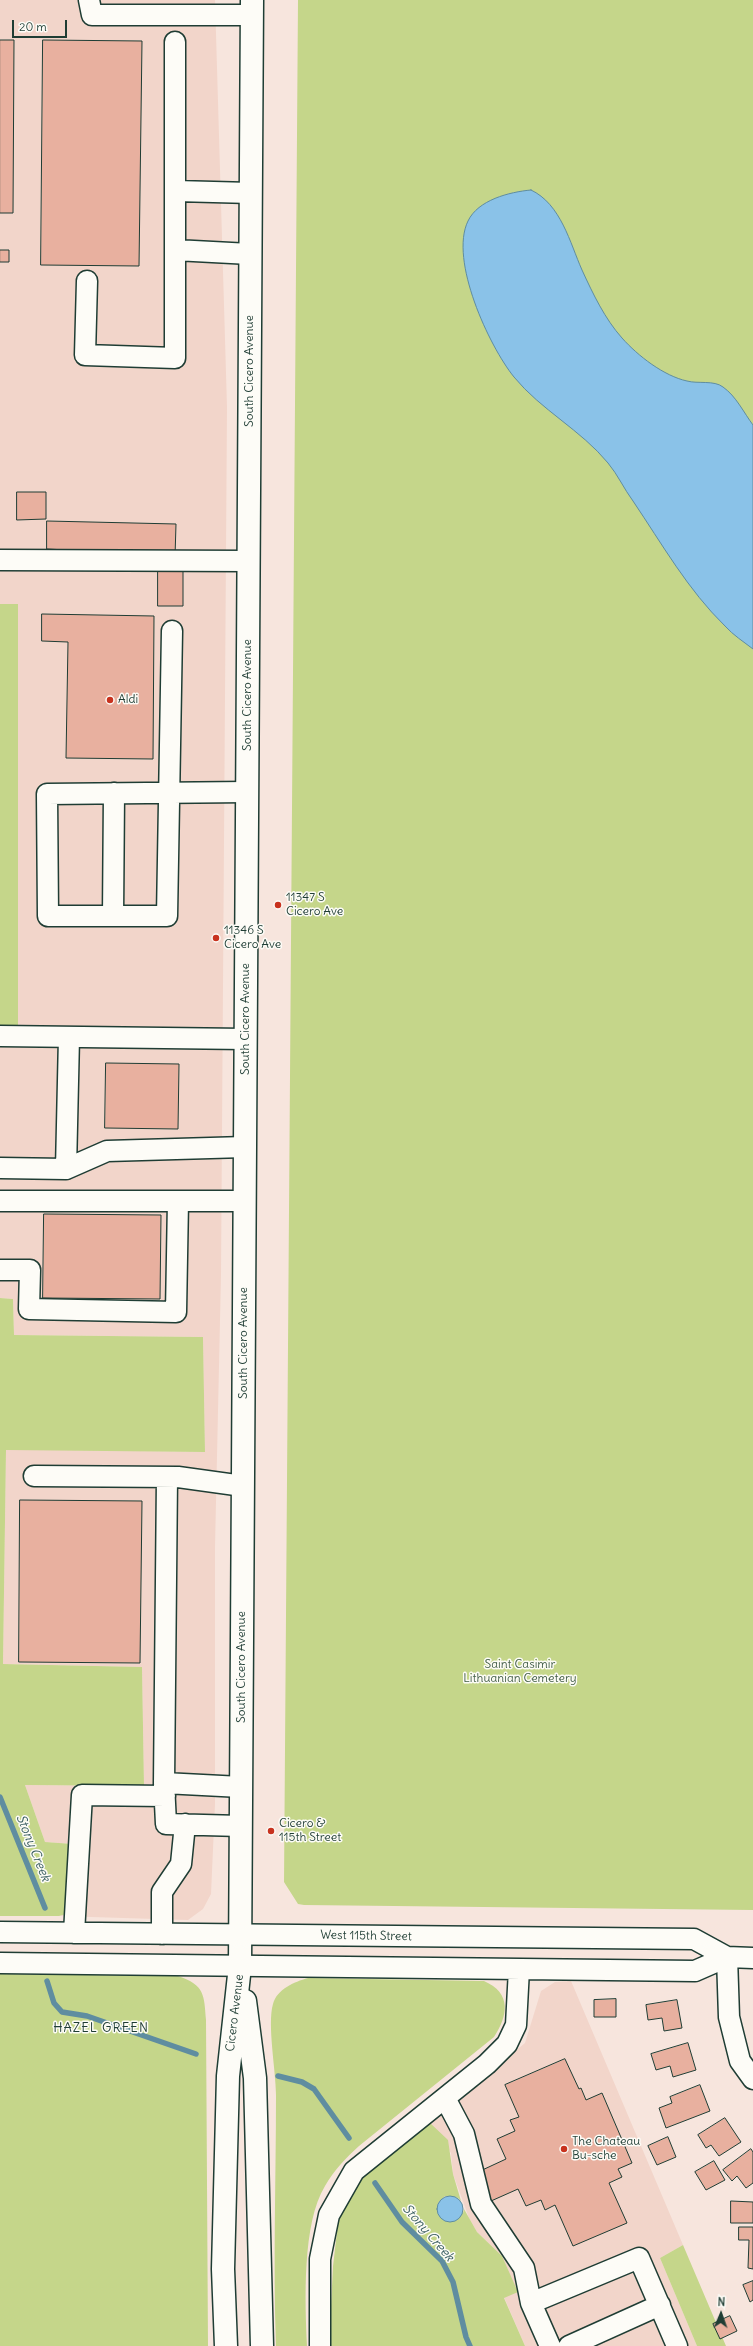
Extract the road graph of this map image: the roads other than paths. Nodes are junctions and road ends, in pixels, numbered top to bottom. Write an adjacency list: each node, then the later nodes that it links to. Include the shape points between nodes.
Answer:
1 (252, 7): 2 (street); 5 (main road, South Cicero Avenue)
2 (91, 8)
3 (175, 42): 4 (street)
4 (176, 191): 5 (street); 6 (street)
5 (251, 193): 7 (main road, South Cicero Avenue)
6 (175, 250): 7 (street); 8 (street, via 175,358 85,355)
7 (250, 254): 10 (main road, South Cicero Avenue)
8 (87, 281)
9 (0, 560): 10 (street)
10 (248, 561): 12 (main road, South Cicero Avenue)
11 (172, 631): 14 (street)
12 (247, 792): 14 (street); 18 (main road, South Cicero Avenue)
13 (114, 793): 14 (street); 15 (street); 15 (street, via 47,794 48,916)
14 (169, 793): 15 (street, via 168,916)
15 (113, 916)
16 (0, 1036): 17 (street)
17 (69, 1037): 18 (street); 21 (street)
18 (246, 1039): 19 (main road, South Cicero Avenue)
19 (245, 1147): 21 (street, via 107,1151); 24 (main road, South Cicero Avenue)
20 (0, 1168): 21 (street)
21 (66, 1169)
22 (0, 1201): 23 (street)
23 (178, 1201): 24 (street); 25 (street, via 176,1312 29,1309 30,1270)
24 (245, 1201): 28 (main road, South Cicero Avenue)
25 (0, 1270)
26 (34, 1476): 27 (street)
27 (167, 1477): 28 (street); 30 (street)
28 (243, 1486): 29 (main road, South Cicero Avenue)
29 (241, 1788): 30 (street); 32 (main road, South Cicero Avenue)
30 (164, 1790): 31 (street, via 166,1824); 34 (street, via 82,1795)
31 (185, 1824): 32 (street); 35 (street, via 181,1864 162,1892)
32 (241, 1826): 36 (main road, South Cicero Avenue)
33 (0, 1932): 34 (street, West 115th Street)
34 (74, 1933): 35 (street, West 115th Street)
35 (162, 1934): 36 (street, West 115th Street)
36 (241, 1935): 37 (street, West 115th Street, via 694,1939); 40 (main road, South Cicero Avenue)
37 (727, 1958): 38 (street, West 115th Street); 41 (street, West 115th Street, via 695,1971); 42 (street, via 728,2017 740,2061)
38 (753, 1958)
39 (0, 1963): 40 (street, West 115th Street)
40 (240, 1966): 41 (street, West 115th Street); 46 (main road, Cicero Avenue, via 228,2076 223,2269); 47 (main road, Cicero Avenue, via 255,2078)
41 (519, 1969): 43 (street, via 516,2025 507,2044)
42 (753, 2079)
43 (445, 2098): 44 (street, via 464,2134 481,2204 524,2268); 48 (street, via 354,2171 329,2215 320,2259)
44 (531, 2303): 45 (street, via 639,2258); 49 (street)
45 (660, 2305): 50 (street); 51 (street)
46 (226, 2346)
47 (262, 2346)
48 (320, 2346)
49 (550, 2346)
50 (569, 2346)
51 (677, 2346)

